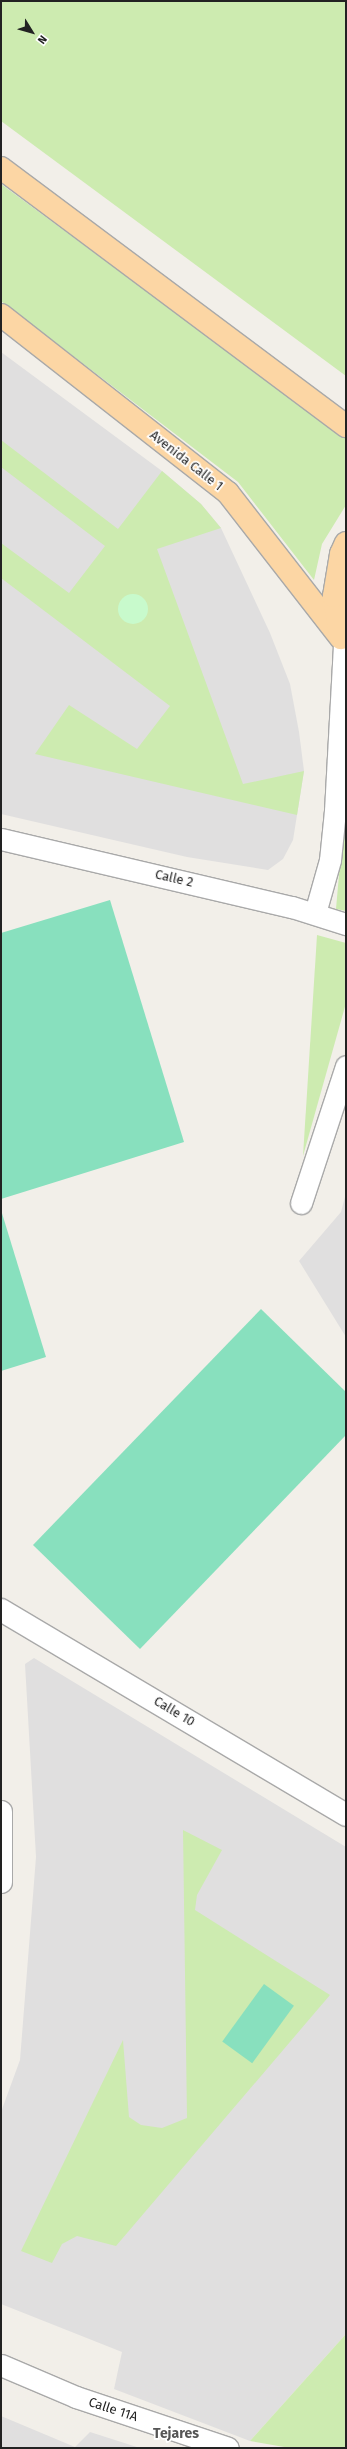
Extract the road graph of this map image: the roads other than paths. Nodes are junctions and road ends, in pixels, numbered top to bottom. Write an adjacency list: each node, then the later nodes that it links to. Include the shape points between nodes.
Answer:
1 (1, 168): 3 (main road)
2 (1, 315): 5 (main road, Avenida Calle 1, via 228,493)
3 (346, 426)
4 (346, 543): 5 (main road, via 340,554 334,596)
5 (343, 645): 7 (street, via 330,860)
6 (1, 839): 7 (street, Calle 2)
7 (315, 913): 8 (street, Calle 2)
8 (346, 924)
9 (346, 1066): 10 (street)
10 (301, 1203)
11 (1, 1610): 13 (street, Calle 10)
12 (1, 1812): 14 (street)
13 (346, 1815)
14 (1, 1882)
15 (1, 2365): 16 (street, Calle 11A, via 76,2397)
16 (228, 2448)

